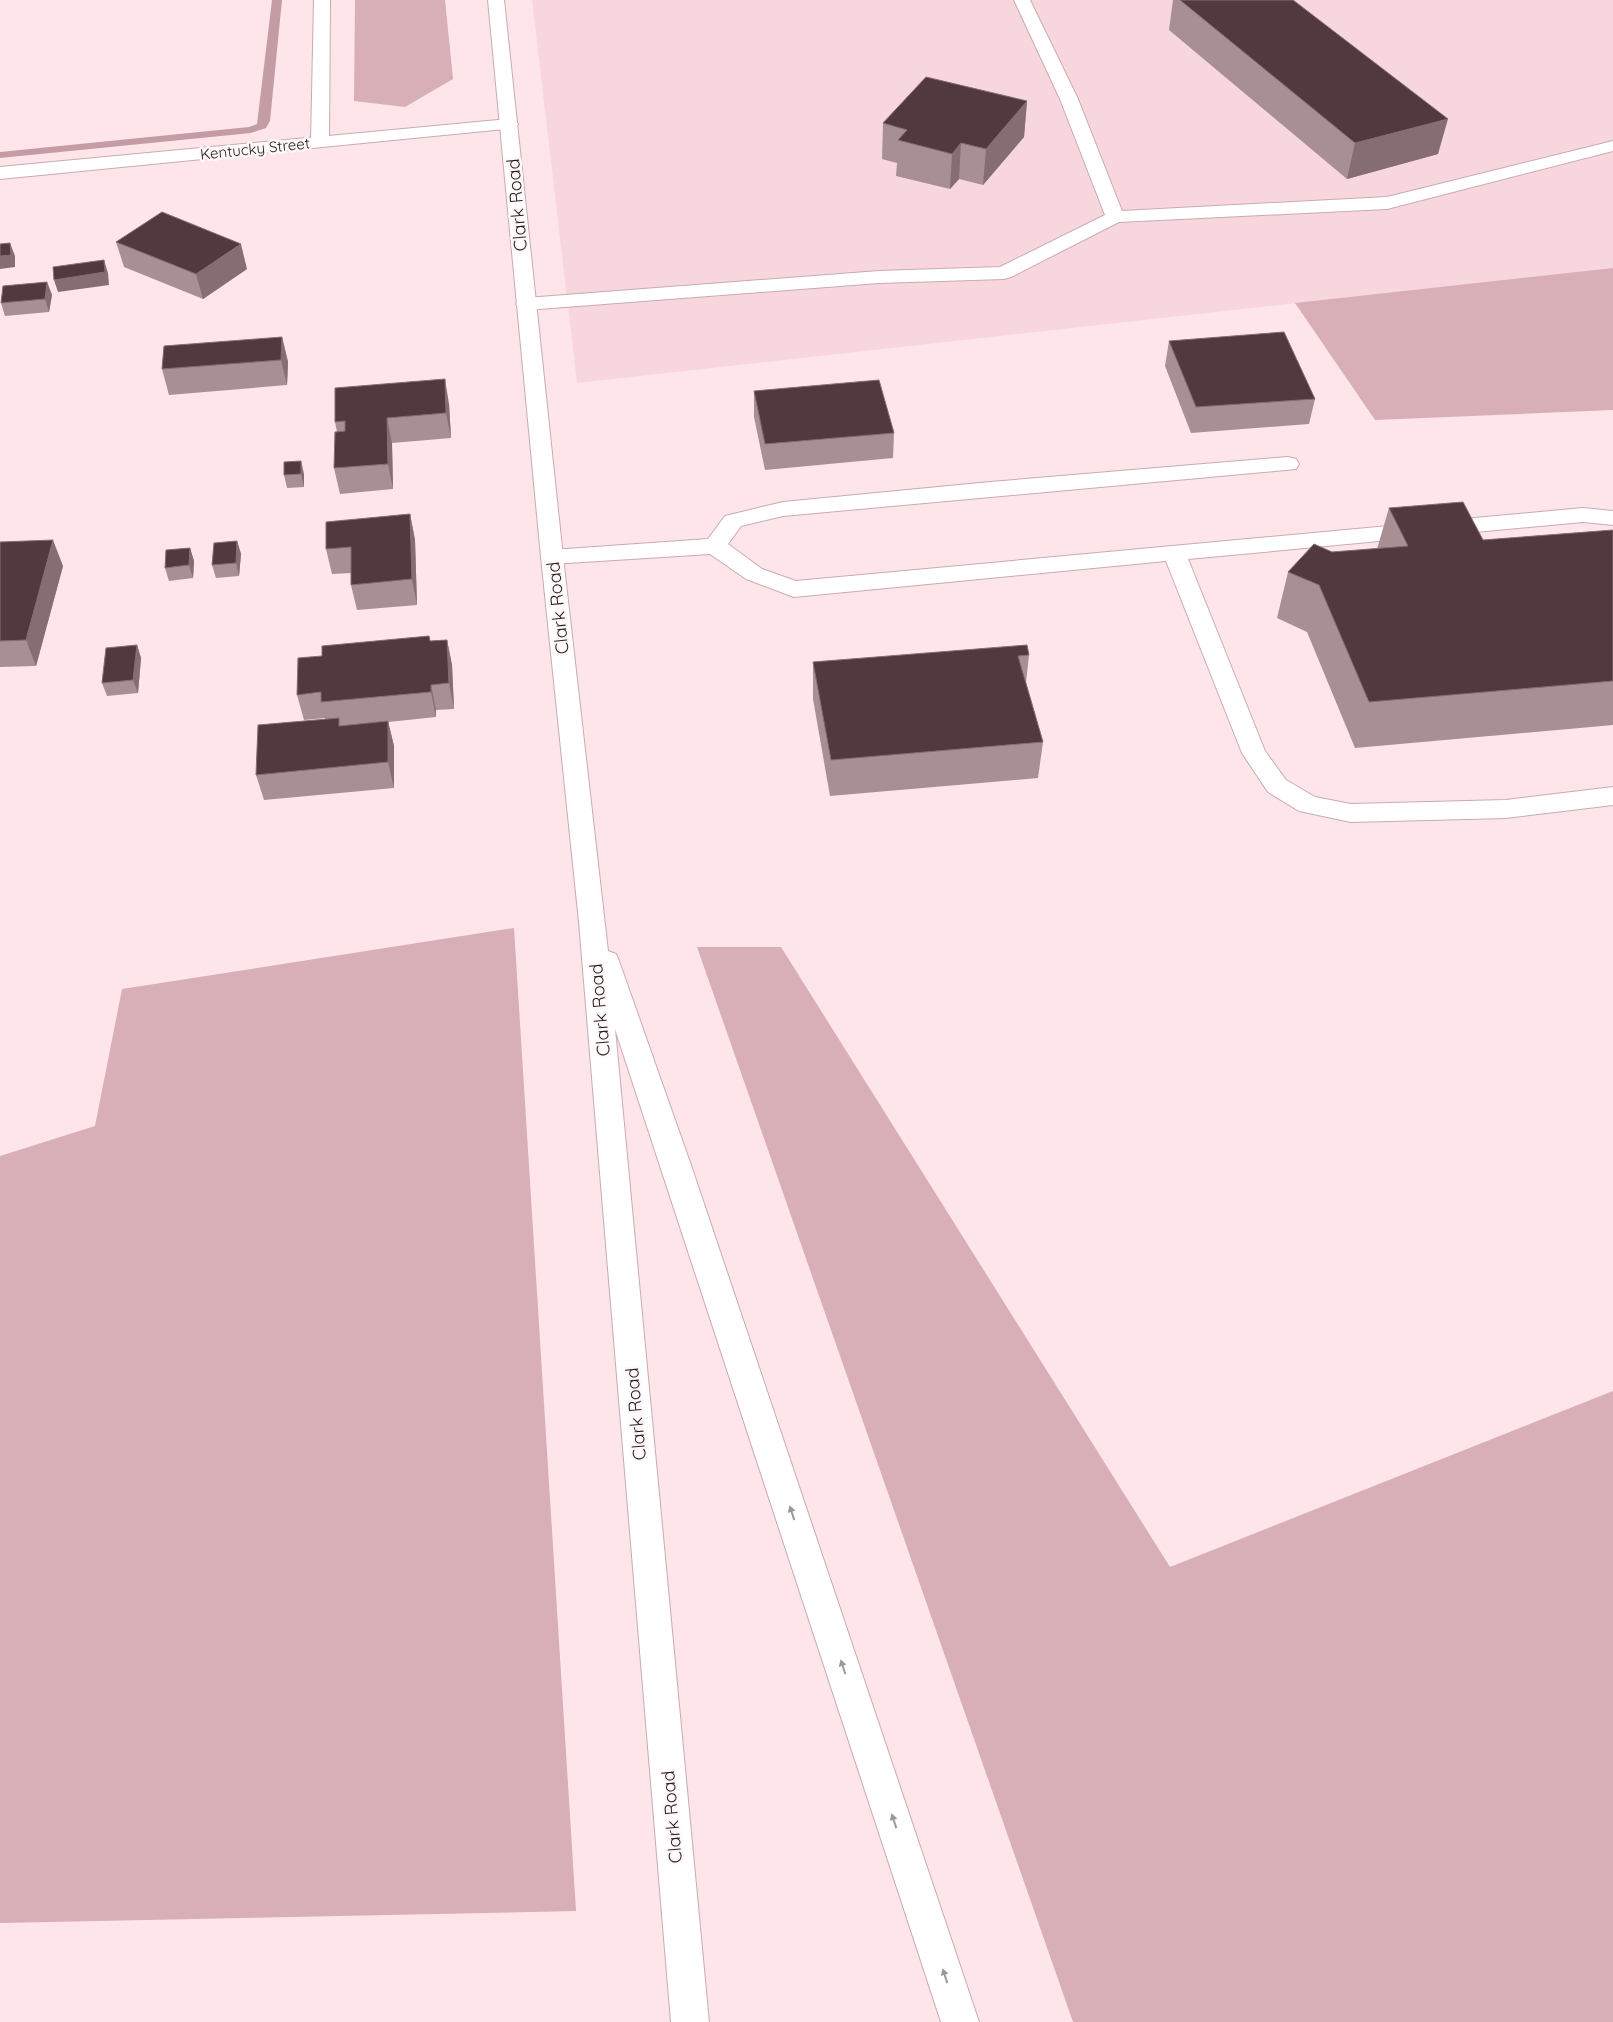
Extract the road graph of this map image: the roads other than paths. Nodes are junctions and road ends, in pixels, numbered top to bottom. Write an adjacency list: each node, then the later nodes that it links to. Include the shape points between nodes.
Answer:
1 (322, 0): 5 (street)
2 (496, 0): 4 (street, Clark Road)
3 (1022, 0): 8 (street, via 1069,99)
4 (509, 124): 5 (street, Kentucky Street); 9 (street, Clark Road)
5 (320, 142): 7 (street, Kentucky Street)
6 (1613, 146): 8 (street, via 1387,203)
7 (0, 172)
8 (1115, 217): 9 (street, via 1004,273 879,277)
9 (526, 304): 14 (street, Clark Road)
10 (1288, 464): 12 (street, via 783,509 733,521)
11 (1613, 518): 13 (street, via 1583,515)
12 (715, 546): 13 (street, via 754,574 794,589); 14 (street)
13 (1174, 552): 15 (street, via 1254,753 1277,786 1308,805 1352,814 1506,809)
14 (552, 557): 16 (street, Clark Road)
15 (1613, 796)
16 (592, 922): 17 (street, Clark Road); 18 (street, one-way to 16, via 677,1168)
17 (690, 2022)
18 (960, 2022)

